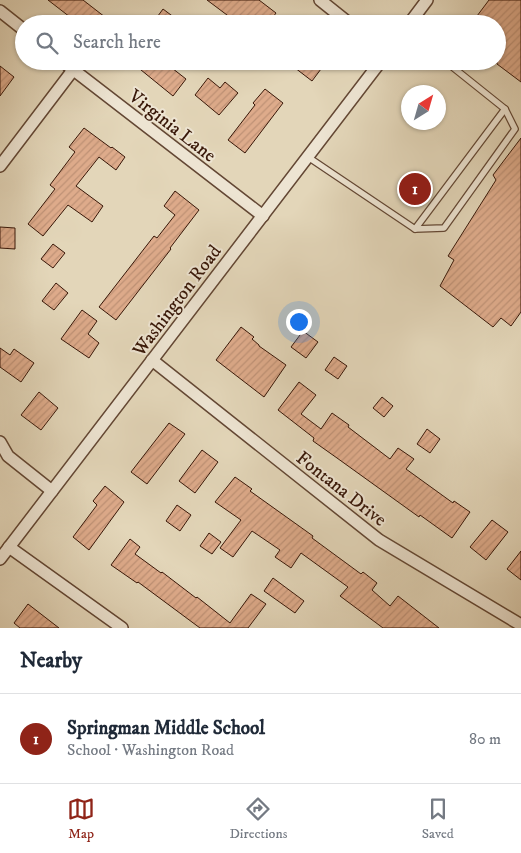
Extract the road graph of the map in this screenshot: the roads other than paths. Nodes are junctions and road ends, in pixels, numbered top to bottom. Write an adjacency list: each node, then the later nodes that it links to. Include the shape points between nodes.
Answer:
1 (320, 0): 4 (street)
2 (427, 0): 5 (street)
3 (0, 11): 6 (street)
4 (339, 15)
5 (416, 15)
6 (15, 23)
7 (73, 70): 12 (street); 13 (street, Virginia Lane)
8 (374, 70): 11 (street, Washington Road)
9 (456, 70): 10 (lane)
10 (505, 109): 14 (lane); 14 (lane, via 515,130 444,228)
11 (308, 157): 13 (street, Washington Road); 14 (lane)
12 (0, 166)
13 (262, 216): 15 (street, Washington Road)
14 (415, 229)
15 (152, 360): 17 (street, Washington Road); 20 (street, Fontana Drive, via 379,540)
16 (0, 442): 17 (street, via 8,456)
17 (52, 491): 18 (street, Washington Road)
18 (9, 547): 19 (street, Washington Road); 21 (street)
19 (0, 559)
20 (521, 625)
21 (122, 628)

